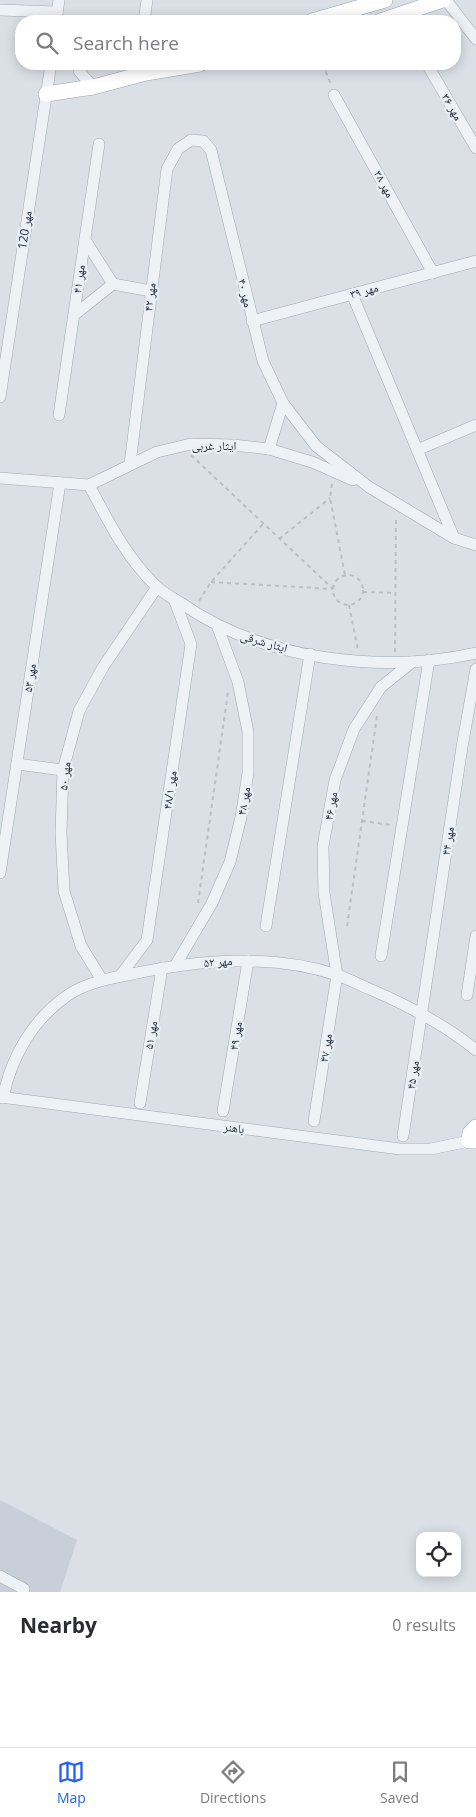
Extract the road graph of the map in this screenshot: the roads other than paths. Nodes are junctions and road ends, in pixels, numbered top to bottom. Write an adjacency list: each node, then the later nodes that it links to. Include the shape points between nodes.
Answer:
1 (59, 0): 7 (street)
2 (147, 0): 8 (street)
3 (385, 0): 9 (main road)
4 (444, 0): 10 (main road); 11 (street)
5 (0, 10): 6 (street)
6 (41, 15)
7 (57, 15)
8 (145, 15)
9 (333, 15)
10 (398, 15)
11 (456, 15)
12 (461, 21): 13 (street)
13 (476, 39)
14 (50, 70): 19 (street, مهر 120)
15 (78, 70): 18 (street)
16 (164, 70): 18 (main road)
17 (430, 70): 23 (street, مهر ۳۶)
18 (93, 87): 19 (main road)
19 (46, 94): 32 (street, مهر 120)
20 (334, 95): 26 (street, مهر ۳۸)
21 (191, 140): 28 (street, مهر ۴۲, via 178,149 167,169); 31 (street, مهر ۴۰, via 203,141 211,150)
22 (98, 144): 24 (street, مهر ۴۱)
23 (476, 148)
24 (84, 240): 27 (street); 30 (street, مهر ۴۱)
25 (476, 261): 26 (street, مهر ۳۹)
26 (433, 273): 29 (street, مهر ۳۹)
27 (113, 284): 28 (street); 30 (street)
28 (151, 290): 39 (street, مهر ۴۲)
29 (352, 294): 31 (street, مهر ۳۹); 38 (street)
30 (74, 315): 34 (street, مهر ۴۱)
31 (252, 321): 33 (street, مهر ۴۰, via 263,361)
32 (0, 397)
33 (283, 402): 36 (street, مهر ۴۰); 37 (street)
34 (59, 415)
35 (476, 425): 38 (street)
36 (316, 446): 43 (street, ایثار غربی)
37 (269, 449): 39 (street, ایثار غربی, via 191,444 157,452); 43 (street, ایثار غربی, via 312,462)
38 (417, 450): 44 (street)
39 (130, 464): 42 (street, ایثار غربی)
40 (0, 478): 41 (street)
41 (60, 483): 42 (street); 54 (street, مهر ۵۳)
42 (89, 485): 46 (street, ایثار شرقی, via 128,555)
43 (369, 487): 44 (street, ایثار غربی)
44 (454, 538): 45 (street, ایثار غربی)
45 (476, 545)
46 (156, 587): 47 (street, ایثار شرقی); 55 (street, مهر ۵۰, via 103,667 79,712)
47 (174, 599): 48 (street, ایثار شرقی); 64 (street, مهر ۴۸/۱, via 192,644 148,940)
48 (217, 625): 50 (street, ایثار شرقی, via 241,637); 61 (street, مهر ۴۸, via 238,682 248,732 248,773 230,862 216,895)
49 (476, 653): 51 (street, ایثار شرقی)
50 (310, 654): 52 (street, ایثار شرقی, via 360,661); 57 (street)
51 (428, 660): 52 (street, ایثار شرقی); 59 (street)
52 (412, 662): 63 (street, مهر ۴۶, via 381,687 354,729 335,780 323,846 324,893)
53 (476, 669): 67 (street, مهر ۴۴)
54 (17, 764): 55 (street); 56 (street, مهر ۵۳)
55 (63, 770): 65 (street, مهر ۵۰, via 61,833 64,891 81,946)
56 (0, 873)
57 (266, 926)
58 (476, 936): 66 (street)
59 (381, 956)
60 (248, 961): 61 (street, مهر ۵۲); 63 (street, مهر ۵۲, via 301,966); 71 (street, مهر ۴۹)
61 (175, 966): 62 (street, مهر ۵۲)
62 (162, 968): 64 (street, مهر ۵۲); 70 (street, مهر ۵۱)
63 (337, 975): 67 (street, مهر ۵۲); 72 (street, مهر ۴۷)
64 (120, 976): 65 (street, مهر ۵۲)
65 (102, 980): 69 (street, مهر ۵۲, via 69,994 31,1029 6,1082)
66 (468, 994)
67 (422, 1014): 68 (street, مهر ۵۲); 74 (street, مهر ۴۵)
68 (476, 1050)
69 (2, 1098): 75 (street, باهنر, via 400,1149 431,1149)
70 (140, 1103)
71 (223, 1111)
72 (314, 1121)
73 (476, 1127): 75 (main road, via 470,1132)
74 (403, 1136)
75 (472, 1141)
76 (0, 1576): 77 (street)
77 (24, 1589)

